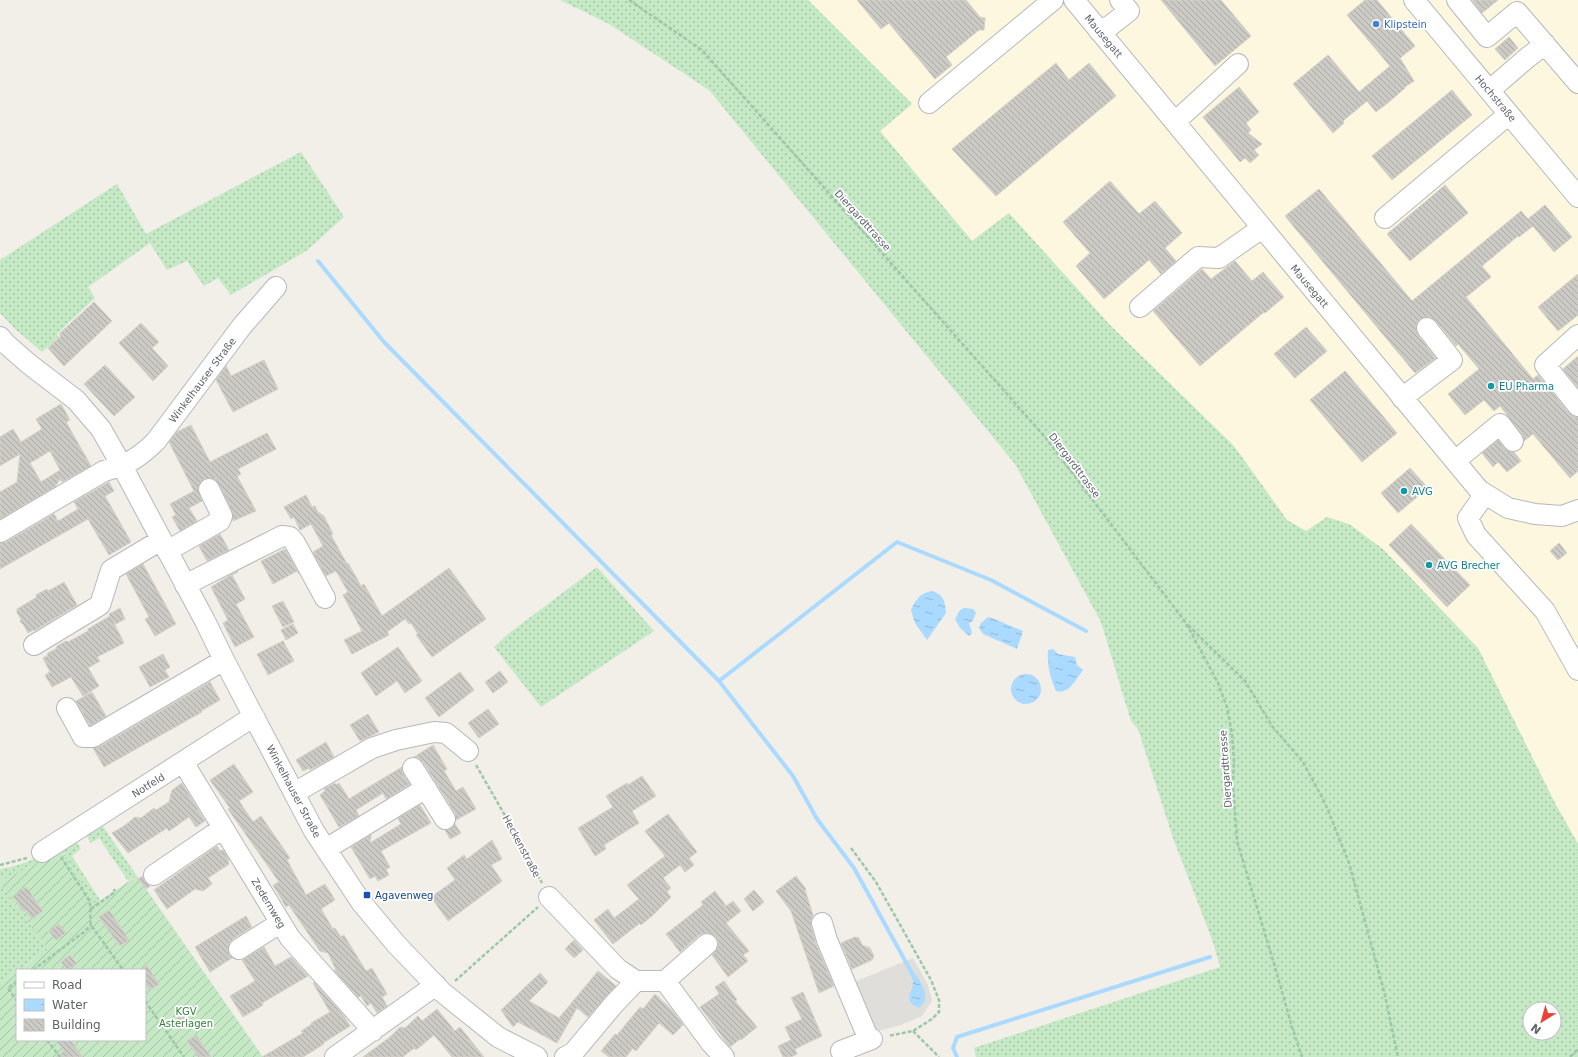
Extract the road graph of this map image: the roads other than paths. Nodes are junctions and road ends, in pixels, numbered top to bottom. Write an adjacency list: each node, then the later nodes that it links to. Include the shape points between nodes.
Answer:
1 (1053, 0): 13 (street)
2 (1074, 0): 6 (street, Mausegatt)
3 (1120, 0): 6 (street, via 1129,11)
4 (1414, 0): 9 (street, Hochstraße)
5 (1457, 0): 7 (street)
6 (1099, 31): 15 (street, Mausegatt)
7 (1487, 37): 8 (street, via 1517,12); 9 (street)
8 (1545, 44): 11 (street); 12 (street)
9 (1463, 58): 12 (street, Hochstraße)
10 (1238, 64): 15 (street)
11 (1578, 83)
12 (1490, 90): 14 (street, Hochstraße)
13 (929, 103)
14 (1509, 114): 16 (street, Hochstraße); 17 (street)
15 (1175, 122): 18 (street, Mausegatt)
16 (1578, 196)
17 (1385, 218)
18 (1262, 228): 20 (street, via 1219,258 1198,257); 24 (street, Mausegatt)
19 (276, 287): 28 (street, Winkelhauser Straße, via 242,326 156,441 141,456)
20 (1140, 307)
21 (1427, 328): 24 (street, via 1452,360)
22 (1578, 335): 25 (street, via 1545,365)
23 (0, 337): 28 (street, Winkelhauser Straße, via 29,364 76,400 101,430)
24 (1402, 398): 27 (street, Mausegatt)
25 (1578, 406)
26 (1514, 441): 27 (street, via 1500,424)
27 (1455, 461): 30 (street, Mausegatt, via 1478,490)
28 (122, 466): 32 (street, Winkelhauser Straße, via 104,471); 33 (street, Winkelhauser Straße)
29 (209, 489): 33 (street, via 222,516 220,521)
30 (1485, 494): 31 (street, Mausegatt, via 1508,508 1535,514 1562,516); 38 (street, via 1468,518 1476,535 1545,611)
31 (1578, 510)
32 (0, 532)
33 (164, 546): 34 (street, Winkelhauser Straße); 36 (street, via 111,570 100,605)
34 (185, 585): 35 (street, via 282,536 290,537 295,543); 37 (street, Winkelhauser Straße)
35 (325, 598)
36 (34, 645)
37 (224, 660): 39 (street, via 93,737 83,737); 40 (street, Winkelhauser Straße)
38 (1578, 670)
39 (67, 708)
40 (255, 718): 42 (street, Notfeld); 45 (street, Winkelhauser Straße)
41 (468, 751): 45 (street, via 446,734 434,732 396,740 372,748)
42 (183, 762): 47 (street, Zedernweg); 48 (street, Notfeld)
43 (413, 768): 44 (street)
44 (426, 788): 46 (street); 49 (street)
45 (294, 793): 49 (street, Winkelhauser Straße)
46 (445, 819)
47 (223, 828): 50 (street); 52 (street, Zedernweg)
48 (47, 848)
49 (326, 849): 58 (street, Winkelhauser Straße, via 385,933)
50 (154, 875)
51 (549, 897): 56 (street, via 618,969)
52 (280, 923): 55 (street); 59 (street, Zedernweg, via 290,938)
53 (822, 923): 60 (street, via 827,940 871,1039)
54 (707, 944): 57 (street)
55 (239, 949)
56 (636, 981): 57 (street); 64 (street, via 573,1053)
57 (665, 981): 61 (street)
58 (439, 989): 59 (street); 63 (street, Winkelhauser Straße, via 498,1037)
59 (372, 1031): 62 (street)
60 (838, 1055)
61 (722, 1056)
62 (335, 1057)
63 (537, 1057)
64 (566, 1057)

